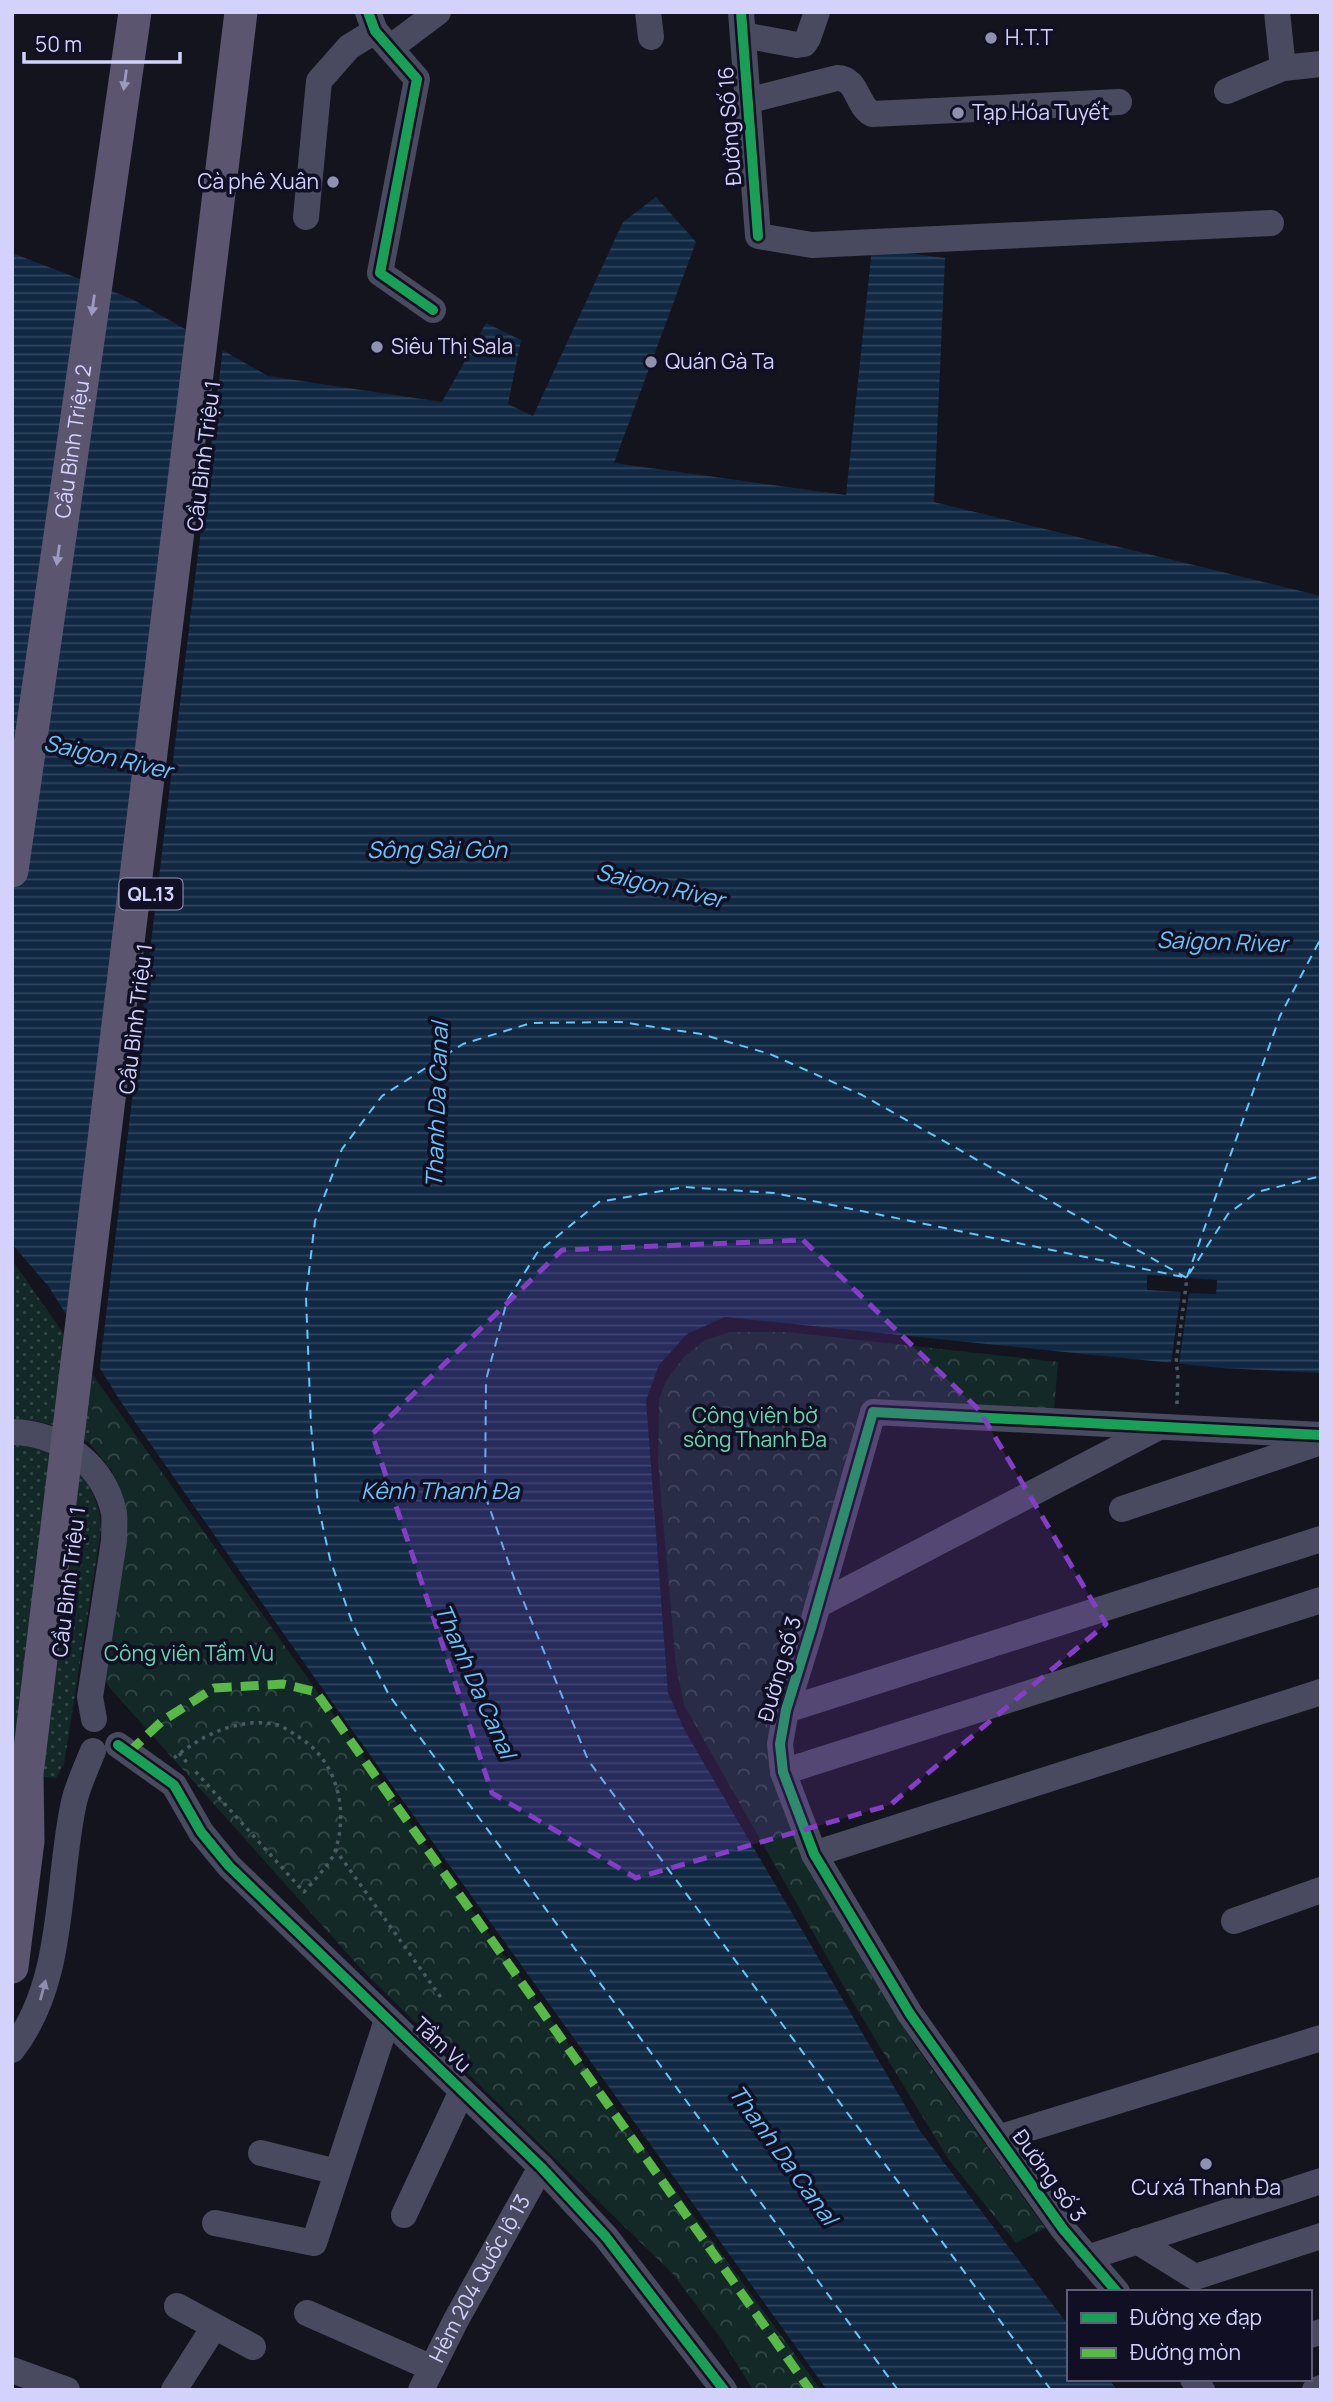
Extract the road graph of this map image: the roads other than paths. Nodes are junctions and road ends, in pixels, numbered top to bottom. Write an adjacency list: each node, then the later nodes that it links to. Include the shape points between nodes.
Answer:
1 (135, 12): 17 (main road, Cầu Bình Triệu 2, one-way to 17)
2 (241, 12): 30 (main road, Cầu Bình Triệu 1 / QL.13)
3 (257, 12): 30 (main road, Cầu Bình Triệu 1 / QL.13)
4 (438, 12): 8 (street)
5 (817, 12): 7 (street, via 804,44)
6 (1277, 12): 10 (street)
7 (742, 24): 12 (street, Đường Số 16)
8 (377, 30): 14 (street, via 349,47 319,81); 16 (street, via 417,79 380,273)
9 (1321, 64): 10 (street)
10 (1283, 68): 11 (street)
11 (1227, 91)
12 (747, 101): 13 (street, via 845,78 872,114); 15 (street, Đường Số 16, via 758,236 812,245)
13 (1119, 102)
14 (306, 217)
15 (1271, 223)
16 (433, 310)
17 (12, 872)
18 (1167, 1428): 20 (street, Đường số 3); 25 (street); 25 (street, Đường số 3, via 873,1412)
19 (12, 1432): 28 (street, via 44,1437 87,1461 104,1485 114,1514 114,1541 90,1697 94,1718 84,1738)
20 (1321, 1435)
21 (1321, 1442): 22 (street)
22 (1122, 1509)
23 (1321, 1539): 27 (street)
24 (1321, 1600): 29 (street)
25 (818, 1605): 27 (street, Đường số 3)
26 (1321, 1692): 31 (street)
27 (786, 1710): 29 (street, Đường số 3, via 780,1744)
28 (105, 1748): 35 (street, Tầm Vu, via 174,1785 201,1832 229,1866); 37 (street, one-way to 28, via 38,2008 48,1970 74,1801)
29 (783, 1772): 31 (street, Đường số 3)
30 (36, 1775): 34 (main road, QL.13)
31 (814, 1854): 39 (street, Đường số 3, via 910,2014)
32 (1321, 1890): 33 (street)
33 (1234, 1921)
34 (12, 1967)
35 (387, 2020): 38 (street, Tầm Vu); 42 (street)
36 (1321, 2038): 39 (street)
37 (12, 2050)
38 (462, 2091): 41 (street, Tầm Vu); 44 (street)
39 (998, 2138): 48 (street, Đường số 3)
40 (261, 2153): 42 (street)
41 (541, 2167): 55 (street, Hẻm 204 Quốc lộ 13); 59 (street, Tầm Vu, via 606,2237)
42 (337, 2172): 45 (street, via 314,2243)
43 (1321, 2181): 47 (street)
44 (404, 2215)
45 (215, 2223)
46 (1321, 2236): 47 (street, via 1195,2277)
47 (1137, 2241): 48 (street)
48 (1087, 2258): 49 (street, Đường số 3)
49 (1115, 2290)
50 (177, 2306): 52 (street)
51 (307, 2313): 55 (street)
52 (214, 2327): 53 (street); 58 (street)
53 (253, 2347)
54 (12, 2370): 57 (street)
55 (427, 2379)
56 (1321, 2388): 60 (street)
57 (67, 2390)
58 (174, 2390)
59 (724, 2390)
60 (1315, 2390)

